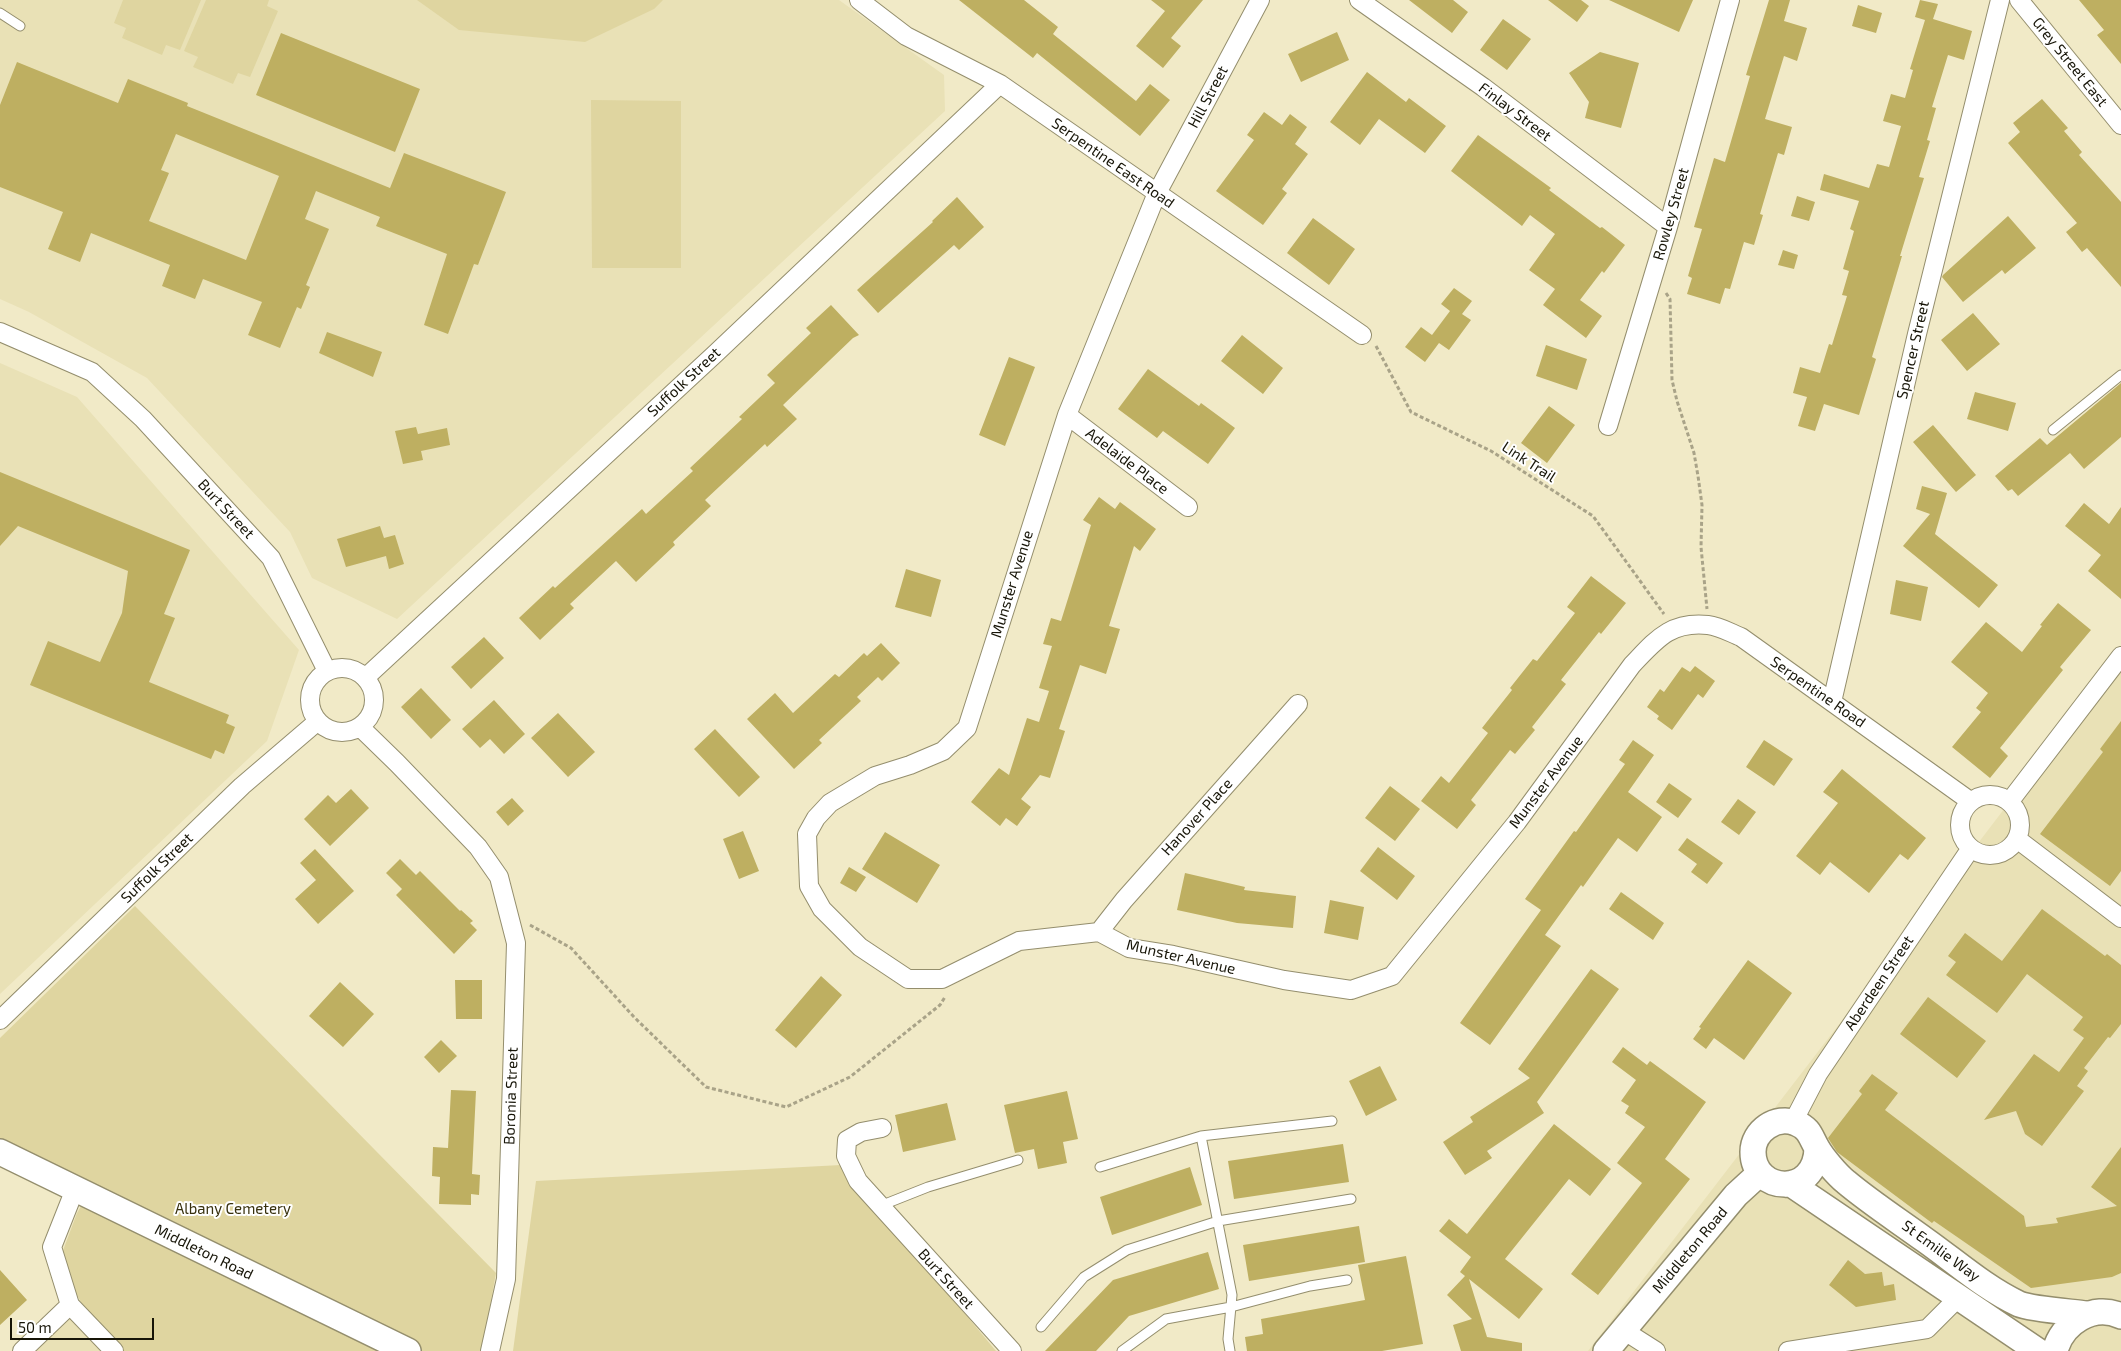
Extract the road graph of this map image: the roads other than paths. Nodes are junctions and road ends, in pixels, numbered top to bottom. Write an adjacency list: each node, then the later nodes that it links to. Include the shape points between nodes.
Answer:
1 (860, 0): 9 (street, Serpentine East Road, via 906,36)
2 (1260, 0): 11 (street, Hill Street)
3 (1359, 0): 12 (street, Finlay Street, via 1482,87)
4 (1730, 0): 12 (street, Rowley Street)
5 (2000, 0): 24 (street, Spencer Street, via 1917,334)
6 (2019, 0): 10 (street, Grey Street East)
7 (0, 13): 8 (lane)
8 (20, 26)
9 (1000, 84): 11 (street, Serpentine East Road); 23 (street, Suffolk Street)
10 (2121, 125)
11 (1157, 193): 14 (street, Serpentine East Road); 16 (street, Munster Avenue)
12 (1668, 227): 17 (street, Rowley Street)
13 (0, 332): 22 (street, Burt Street, via 92,372 143,419 271,558)
14 (1362, 335)
15 (2121, 375): 18 (lane)
16 (1067, 415): 19 (street, Adelaide Place); 33 (street, Munster Avenue, via 967,728 943,751 875,776 830,803 807,834 809,886 822,909 860,947 908,979 942,979 1019,941)
17 (1608, 426)
18 (2053, 430)
19 (1188, 507)
20 (1654, 641): 24 (street, Serpentine Road, via 1674,627 1709,625 1741,637); 33 (street, Munster Avenue, via 1632,665 1517,822 1392,976 1351,990 1284,980 1129,948)
21 (2121, 656): 29 (street)
22 (327, 671): 23 (street, via 348,668); 26 (street, via 319,676 310,694 310,704)
23 (365, 678): 27 (street, via 374,698 373,709)
24 (1832, 702): 28 (street, Serpentine Road)
25 (1298, 704): 33 (street, Hanover Place)
26 (318, 722): 27 (street, via 333,731 352,731); 34 (street, Suffolk Street, via 242,786)
27 (360, 727): 60 (street, Boronia Street, via 478,847 499,877 516,942 506,1279)
28 (1970, 801): 29 (street, via 1990,794); 31 (street, via 1960,824 1963,840)
29 (2010, 801): 30 (street, via 2020,818)
30 (2017, 838): 31 (street, via 2010,848 2001,853 1990,855); 32 (street)
31 (1971, 848): 36 (street, Aberdeen Street, via 1818,1074)
32 (2121, 918)
33 (1099, 932)
34 (0, 1020)
35 (1332, 1121): 38 (lane)
36 (1794, 1122): 39 (main road, via 1812,1136); 43 (main road, via 1771,1124 1755,1140 1754,1163)
37 (882, 1128): 47 (street, Burt Street, via 861,1132 847,1140 846,1156 858,1181)
38 (1202, 1136): 42 (lane); 48 (lane)
39 (1817, 1148): 44 (main road, via 1814,1167 1808,1175); 54 (main road, St Emilie Way, via 1845,1181 1987,1285 2021,1305)
40 (0, 1152): 45 (main road, Middleton Road)
41 (1018, 1160): 47 (lane, via 928,1187)
42 (1100, 1167)
43 (1760, 1173): 44 (main road, via 1780,1184); 56 (main road, Middleton Road, via 1736,1195)
44 (1791, 1184): 50 (main road, St Emilie Way)
45 (75, 1189): 51 (street, via 52,1247); 59 (main road, Middleton Road)
46 (1351, 1200): 48 (lane)
47 (880, 1206): 61 (street, Burt Street)
48 (1218, 1221): 52 (lane, via 1232,1295); 55 (lane, via 1127,1250 1084,1276)
49 (1347, 1280): 52 (lane, via 1310,1286)
50 (1958, 1298): 66 (street, via 1927,1329); 67 (main road, St Emilie Way)
51 (70, 1304): 57 (street); 58 (street)
52 (1231, 1307): 62 (lane, via 1166,1320); 63 (lane)
53 (2119, 1312): 54 (main road, St Emilie Way)
54 (2086, 1314): 68 (main road, via 2069,1325 2058,1340)
55 (1041, 1327)
56 (1623, 1330): 64 (main road, Middleton Road); 65 (street)
57 (22, 1351)
58 (114, 1351)
59 (408, 1351)
60 (490, 1351)
61 (1012, 1351)
62 (1122, 1351)
63 (1230, 1351)
64 (1606, 1351)
65 (1656, 1351)
66 (1788, 1351)
67 (2038, 1351)
68 (2055, 1351)

